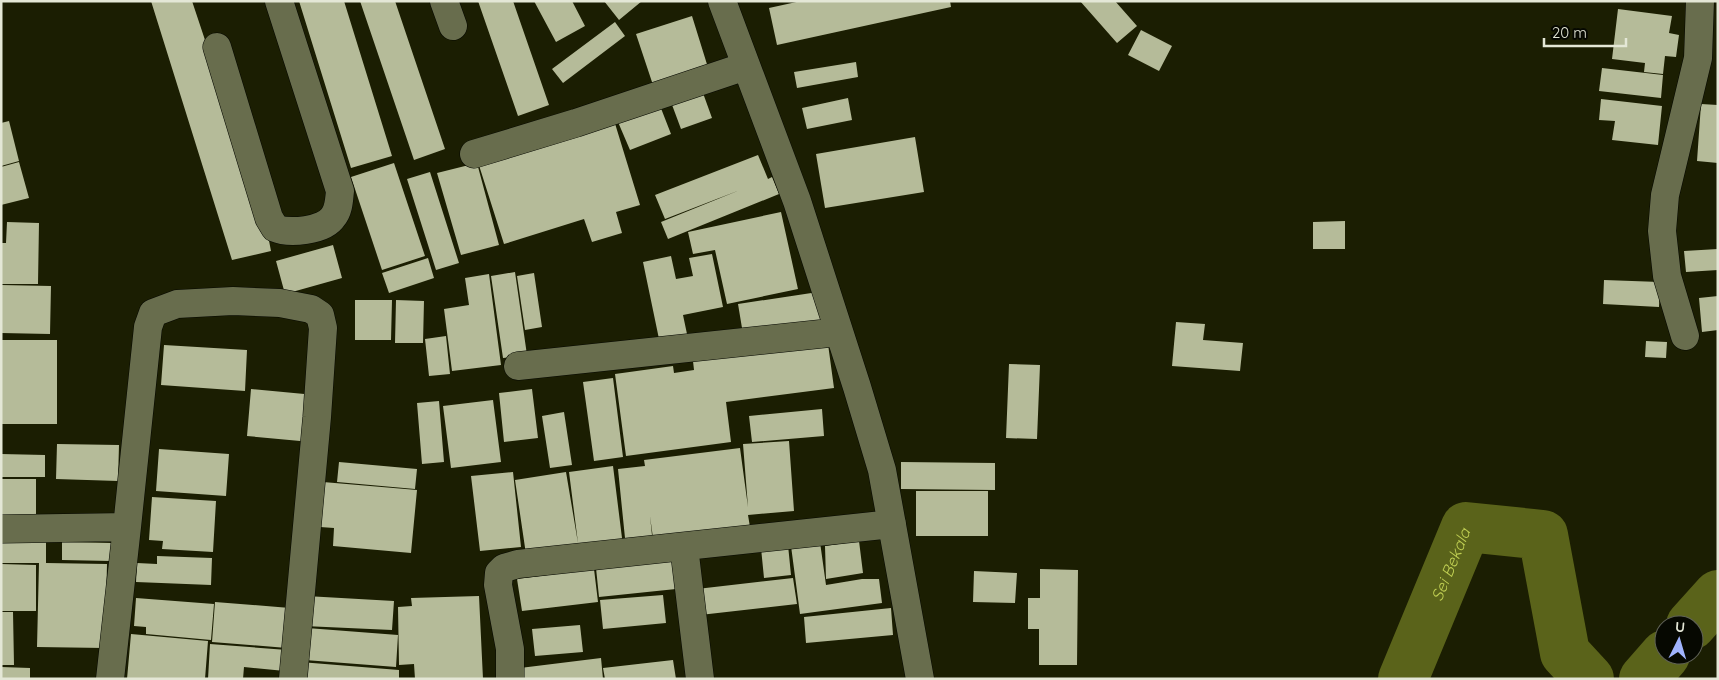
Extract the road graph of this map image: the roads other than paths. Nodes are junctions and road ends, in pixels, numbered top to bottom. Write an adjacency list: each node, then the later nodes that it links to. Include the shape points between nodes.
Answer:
1 (278, 1): 4 (street, via 340,191 333,219 317,228 290,232 275,228 269,218)
2 (722, 1): 5 (street)
3 (1700, 1): 8 (street, via 1698,58 1666,195 1662,231 1667,276)
4 (217, 47)
5 (746, 66): 6 (street); 7 (street, via 797,201)
6 (474, 154)
7 (839, 332): 9 (street); 10 (street, via 882,470)
8 (1685, 336)
9 (518, 366)
10 (892, 524): 13 (street); 18 (street)
11 (127, 528): 12 (street); 14 (street); 15 (street, via 148,327 153,313 177,304 233,301 280,303 311,309 320,315 323,328 318,407)
12 (1, 529)
13 (684, 547): 16 (street, via 504,568 499,573 498,585 510,649); 17 (street)
14 (110, 679)
15 (293, 679)
16 (510, 679)
17 (700, 679)
18 (920, 679)

